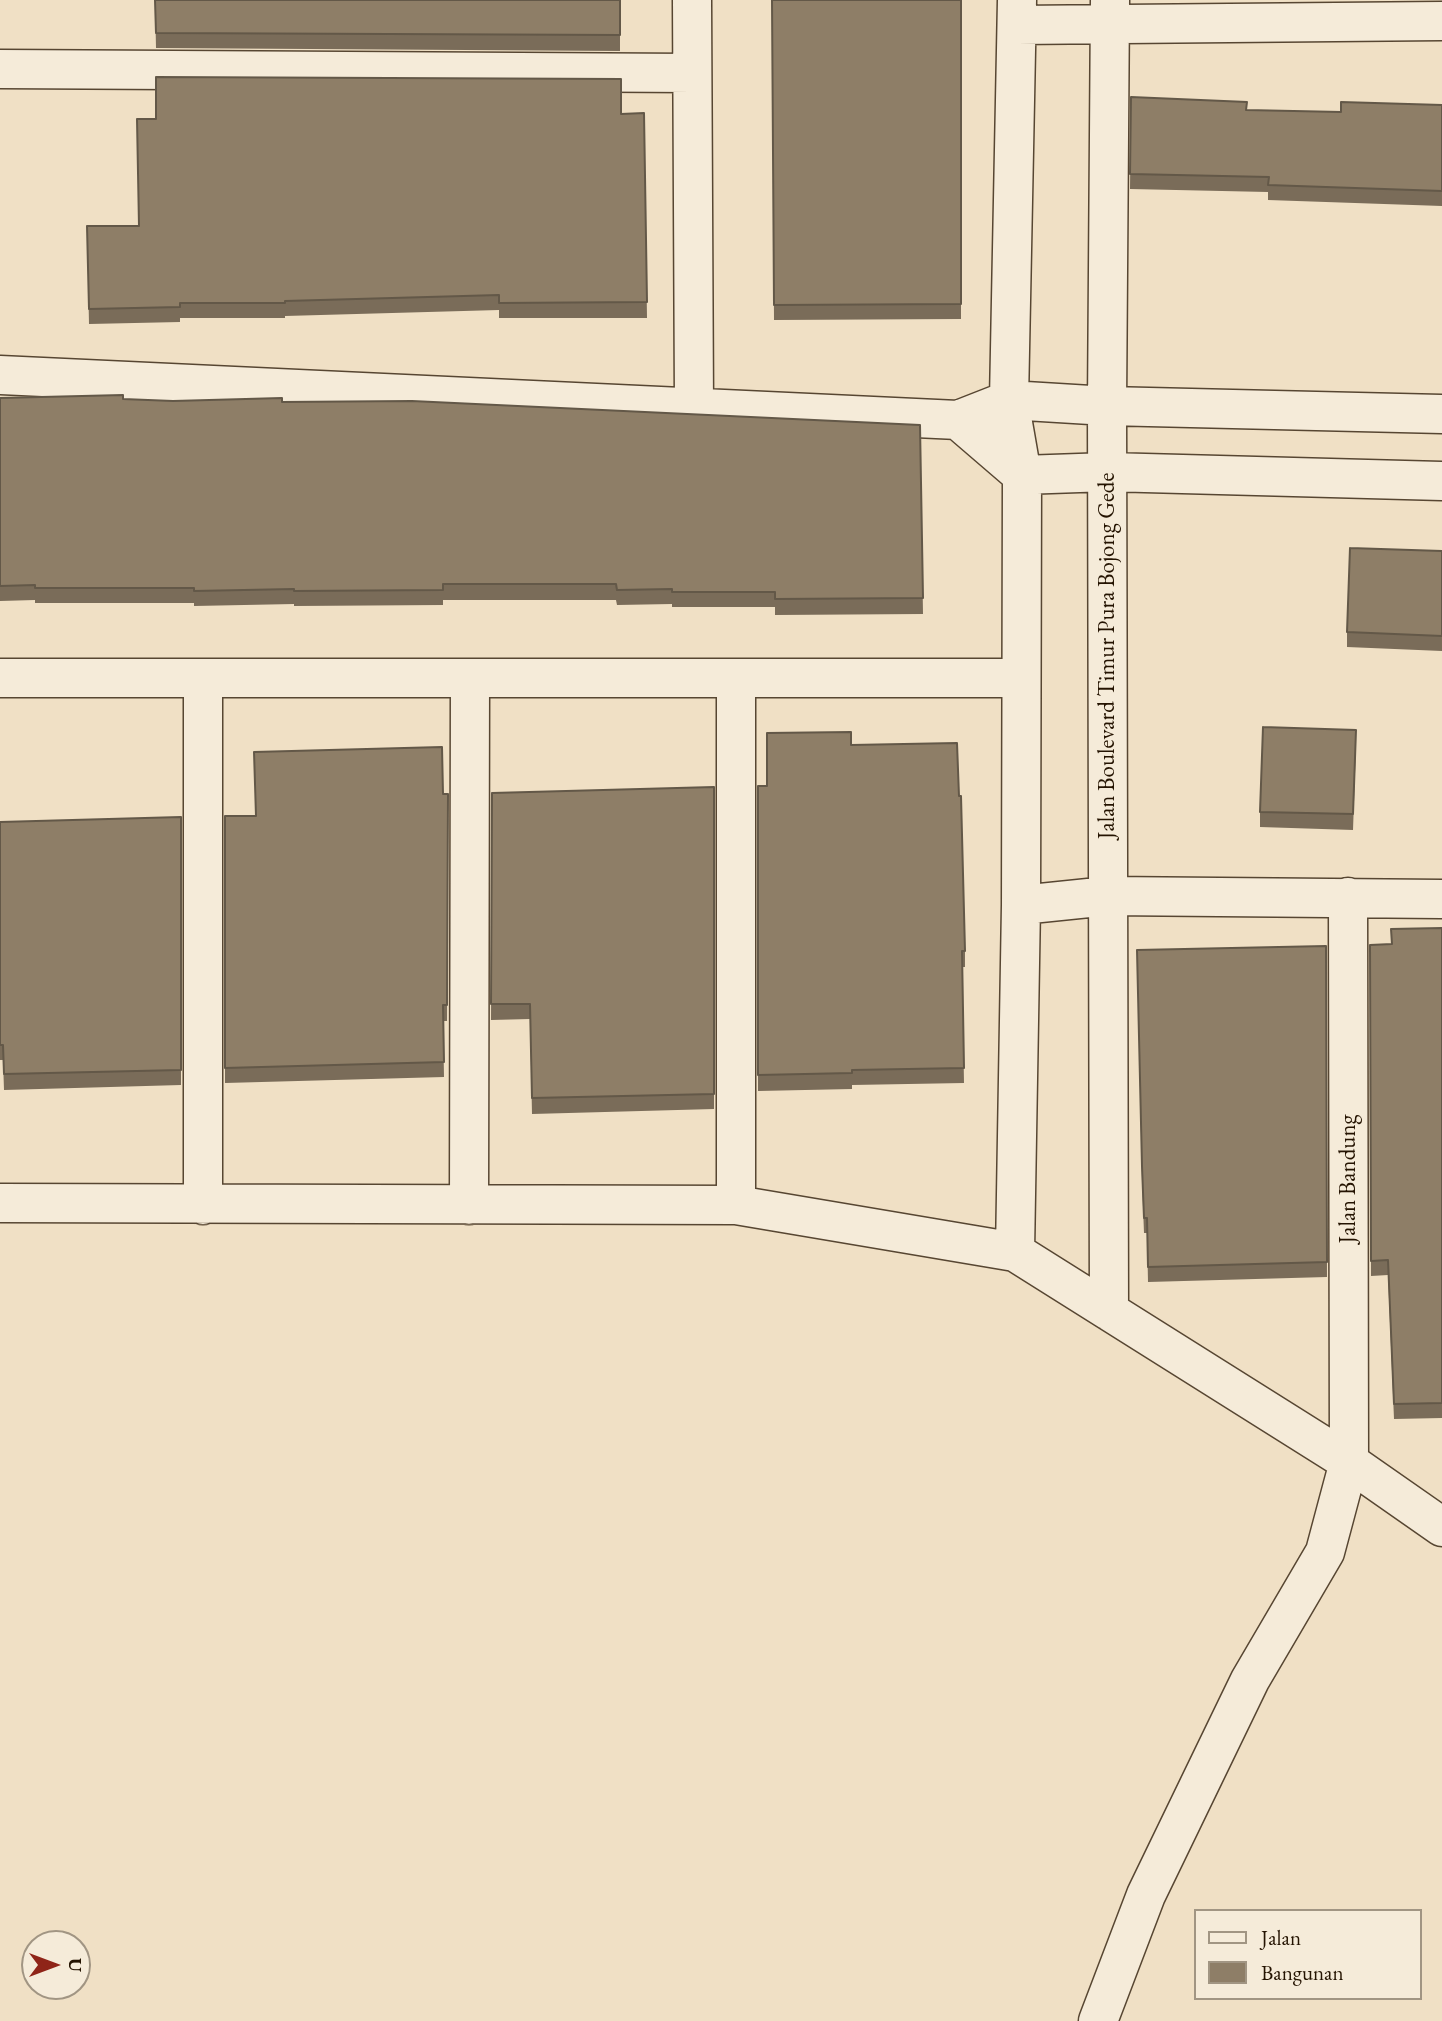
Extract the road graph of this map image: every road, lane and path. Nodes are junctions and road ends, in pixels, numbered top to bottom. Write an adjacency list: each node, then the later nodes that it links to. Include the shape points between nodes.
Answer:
1 (692, 0): 6 (street)
2 (1110, 12): 3 (street); 4 (street); 10 (street, Jalan Boulevard Timur Pura Bojong Gede)
3 (1017, 13): 8 (street)
4 (1442, 20)
5 (0, 69): 6 (street)
6 (692, 73): 9 (street)
7 (0, 374): 9 (street)
8 (1009, 400): 10 (street); 12 (street); 14 (street)
9 (694, 406): 12 (street)
10 (1107, 406): 11 (street); 13 (street, Jalan Boulevard Timur Pura Bojong Gede)
11 (1442, 414)
12 (958, 420): 14 (street)
13 (1108, 472): 14 (street); 15 (street); 21 (street, Jalan Boulevard Timur Pura Bojong Gede)
14 (1023, 475): 20 (street)
15 (1442, 481)
16 (0, 678): 17 (street)
17 (203, 678): 18 (street); 26 (street)
18 (470, 678): 19 (street); 27 (street)
19 (736, 678): 20 (street); 28 (street)
20 (1021, 678): 24 (street)
21 (1108, 896): 22 (street); 24 (street); 30 (street, Jalan Boulevard Timur Pura Bojong Gede)
22 (1348, 897): 23 (street); 31 (street, Jalan Bandung)
23 (1442, 899)
24 (1021, 905): 29 (street)
25 (0, 1203): 26 (street)
26 (203, 1205): 27 (street)
27 (470, 1205): 28 (street)
28 (736, 1205): 29 (street)
29 (1015, 1252): 30 (street)
30 (1109, 1311): 31 (street)
31 (1349, 1462): 32 (street); 33 (street, Jalan Bandung, via 1325,1552 1250,1680 1146,1895)
32 (1442, 1527)
33 (1098, 2021)

